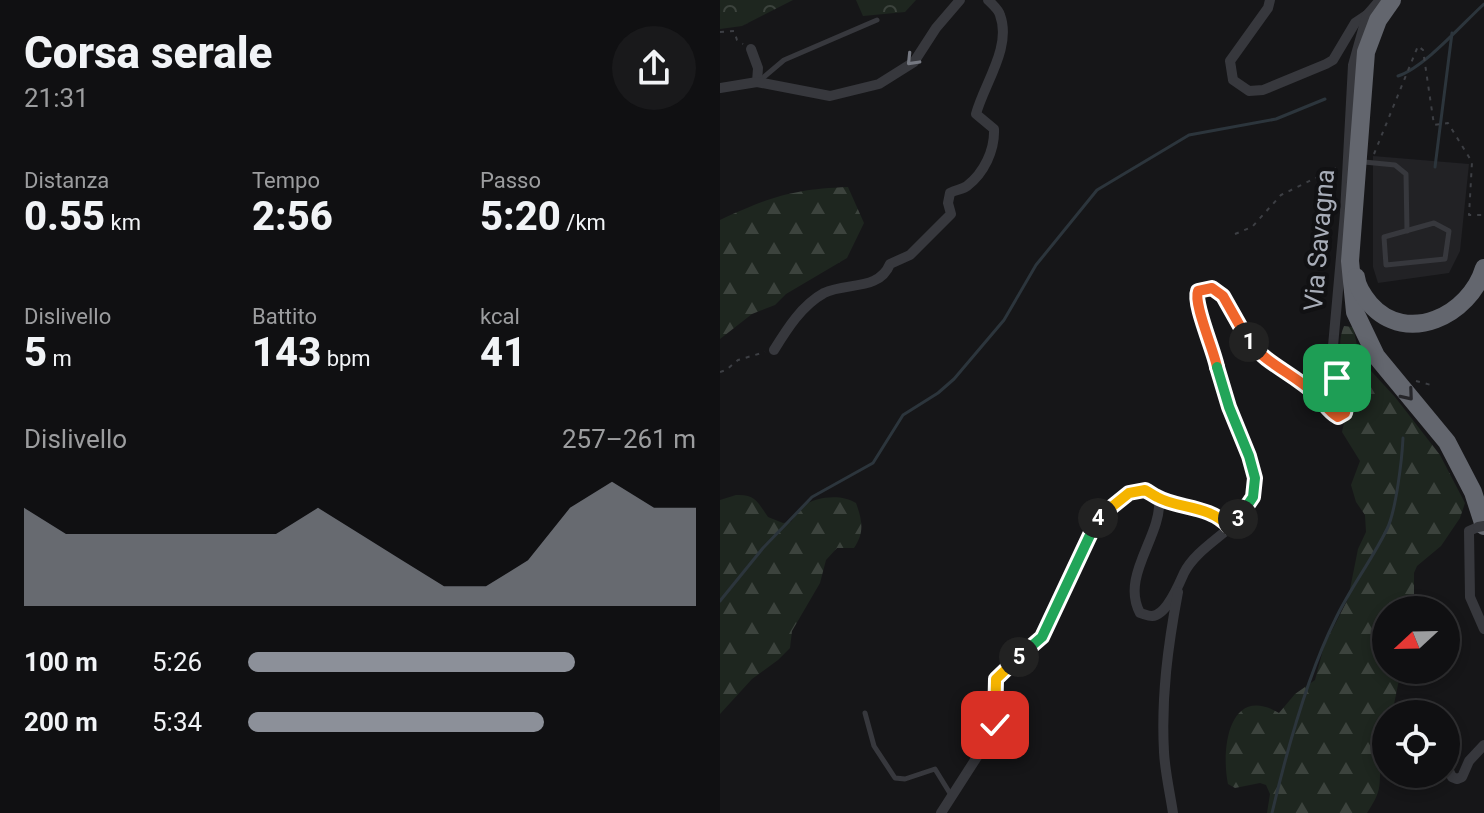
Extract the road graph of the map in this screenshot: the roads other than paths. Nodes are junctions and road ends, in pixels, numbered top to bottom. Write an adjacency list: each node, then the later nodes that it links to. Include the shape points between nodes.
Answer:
1 (960, 0): 10 (street, one-way to 10, via 914,62 879,84 830,96)
2 (988, 0): 15 (street, via 1000,14 1003,38 976,114 994,129 982,171 964,189 950,193 951,214 910,255 890,264 886,275 872,283 823,294 791,322)
3 (1270, 0): 7 (street, via 1230,61 1233,80 1249,91 1333,60 1355,23)
4 (1380, 0): 7 (street, Via Savagna)
5 (1392, 0): 16 (highway, one-way to 16, via 1366,52 1350,261 1355,312 1376,356 1447,442 1473,492)
6 (1401, 0): 12 (highway, via 1379,31 1373,51)
7 (1367, 15): 17 (street, Via Savagna, via 1353,65 1333,346 1345,413 1338,417 1329,412 1316,394 1258,353 1223,296 1212,288 1195,295 1255,478 1253,497 1240,517 1190,561)
8 (877, 20): 10 (lane, via 784,60)
9 (751, 49): 10 (street)
10 (757, 82): 11 (street)
11 (720, 88)
12 (1367, 162): 13 (lane, via 1395,165 1406,174); 14 (highway, via 1357,283 1379,313 1407,324 1444,317 1473,290)
13 (1407, 231): 13 (lane, via 1384,237 1386,265 1445,259 1449,231 1434,223)
14 (1484, 268)
15 (774, 350)
16 (1482, 527): 18 (street, via 1469,531 1470,597)
17 (1179, 582): 22 (street, Via Savagna, via 1160,613 1140,613 1136,584 1160,513 1159,500 1145,490 1129,493 1095,521 1042,637 996,679 993,732); 24 (street, via 1163,701)
18 (1484, 629)
19 (865, 713): 22 (lane, via 874,746 895,778 935,769)
20 (1484, 745): 21 (street)
21 (1460, 778)
22 (952, 796): 23 (street)
23 (941, 813)
24 (1173, 813)

